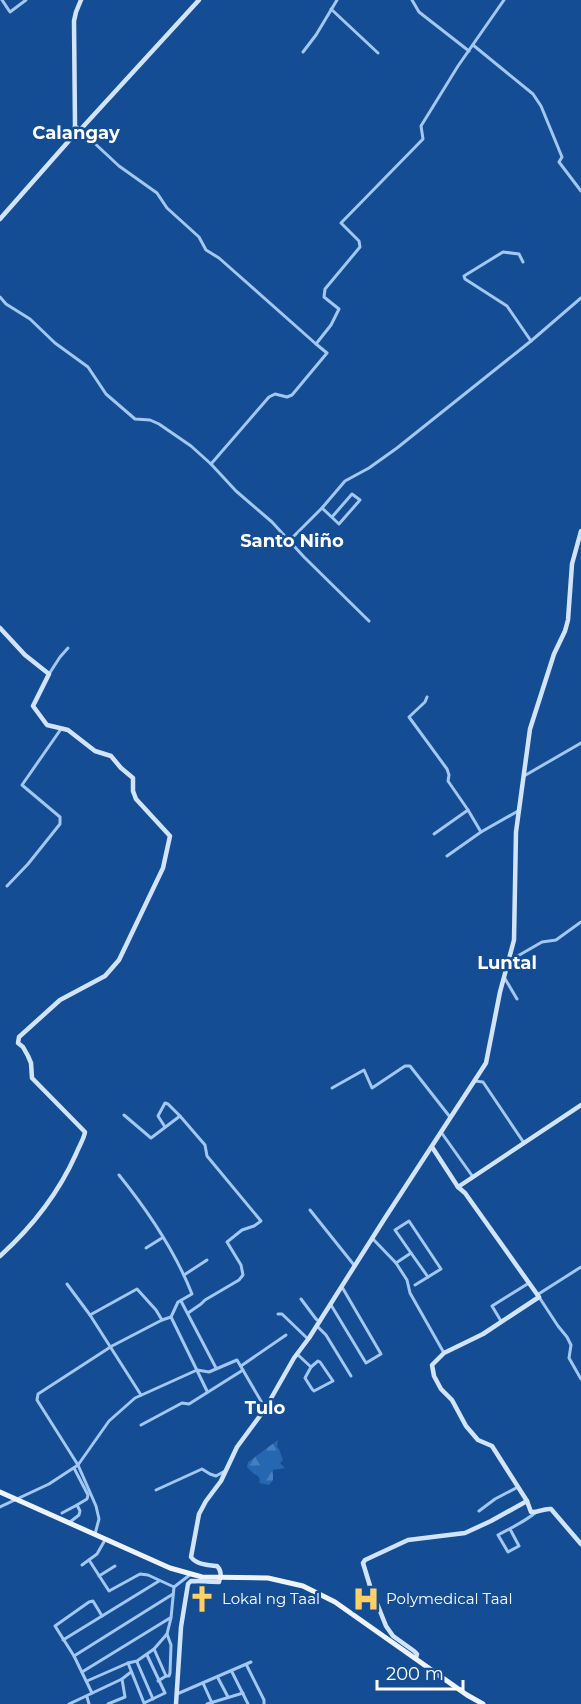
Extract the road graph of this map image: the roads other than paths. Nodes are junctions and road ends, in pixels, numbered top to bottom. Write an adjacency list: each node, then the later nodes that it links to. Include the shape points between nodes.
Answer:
1 (2, 0): 2 (street, via 10,12)
2 (26, 0)
3 (81, 0): 13 (street, via 74,21)
4 (199, 0): 14 (street)
5 (337, 0): 8 (street)
6 (412, 0): 10 (street, via 419,12)
7 (504, 0): 9 (street)
8 (331, 9): 11 (street); 12 (street)
9 (473, 45): 10 (street); 16 (street, via 533,94 542,106 562,157 559,162)
10 (469, 51): 22 (street, via 421,126 423,139 341,223 360,247 325,289 324,297 339,309)
11 (303, 52)
12 (378, 53)
13 (75, 125): 14 (street); 15 (street)
14 (80, 130): 15 (street); 22 (street, via 157,193 167,208 199,237 206,250)
15 (74, 135): 17 (street)
16 (581, 191)
17 (0, 219)
18 (523, 262): 21 (street, via 519,254 503,252 464,276 507,306)
19 (0, 297): 23 (street, via 88,367 106,394 135,419 159,424)
20 (581, 298): 21 (street)
21 (531, 341): 24 (street, via 396,448 345,481)
22 (316, 344): 23 (street, via 327,353 316,368 292,394 269,397)
23 (211, 464): 27 (street)
24 (322, 508): 25 (street); 27 (street)
25 (332, 517): 25 (street, via 339,524 360,500 352,494)
26 (581, 531): 35 (street, via 572,564 568,620 530,729)
27 (291, 540): 28 (street)
28 (369, 621)
29 (0, 628): 31 (street)
30 (68, 648): 31 (street)
31 (49, 674): 33 (street, via 33,706 47,725)
32 (427, 697): 36 (street, via 409,717 447,769 448,781)
33 (61, 729): 41 (street, via 22,786 60,817 60,824); 63 (street, via 95,751 111,756 133,778 136,799 171,836 163,868 119,960 105,976 60,1000 19,1037 18,1043 31,1063 32,1078 85,1132 66,1175 42,1210)
34 (581, 743): 35 (street)
35 (522, 777): 37 (street)
36 (468, 810): 38 (street); 39 (street)
37 (518, 812): 38 (street); 43 (street, via 514,940)
38 (481, 832): 40 (street)
39 (434, 834)
40 (447, 856)
41 (7, 886)
42 (581, 922): 43 (street, via 556,940 542,942)
43 (507, 962): 44 (street)
44 (504, 975): 45 (street); 46 (street, via 486,1063)
45 (517, 999)
46 (475, 1081): 51 (street); 54 (street, via 483,1082)
47 (332, 1088): 51 (street, via 364,1070 372,1088 410,1066)
48 (581, 1105): 54 (street)
49 (124, 1115): 52 (street, via 151,1138)
50 (180, 1116): 52 (street); 52 (street, via 165,1103 158,1116); 79 (street, via 205,1145 207,1156 261,1221 227,1242 243,1275)
51 (451, 1118): 53 (street)
52 (165, 1127)
53 (441, 1132): 55 (street); 57 (street)
54 (524, 1143): 57 (street)
55 (432, 1146): 58 (street); 61 (street)
56 (119, 1175): 60 (street)
57 (473, 1178): 58 (street)
58 (458, 1188): 71 (street)
59 (310, 1210): 67 (street)
60 (162, 1238): 62 (street); 69 (street)
61 (372, 1238): 66 (street); 67 (street)
62 (146, 1248)
63 (1, 1253)
64 (411, 1253): 66 (street); 70 (street); 70 (street, via 395,1230 409,1221 441,1269)
65 (207, 1260): 69 (street)
66 (396, 1263): 89 (street)
67 (355, 1265): 74 (street)
68 (581, 1267): 75 (street)
69 (184, 1275): 77 (street, via 192,1294)
70 (428, 1277): 73 (street)
71 (529, 1283): 75 (street); 84 (street, via 492,1306)
72 (67, 1284): 80 (street)
73 (415, 1285)
74 (342, 1287): 78 (street); 78 (street, via 381,1354 366,1363)
75 (538, 1296): 84 (street); 96 (street, via 567,1337 571,1345 569,1358)
76 (301, 1299): 85 (street)
77 (181, 1301): 79 (street); 82 (street)
78 (331, 1305): 85 (street)
79 (188, 1313): 93 (street)
80 (90, 1314): 83 (street, via 137,1289); 88 (street)
81 (278, 1314): 87 (street)
82 (171, 1317): 83 (street); 94 (street)
83 (162, 1320): 88 (street)
84 (501, 1321): 89 (street)
85 (319, 1324): 87 (street); 95 (street)
86 (286, 1335): 92 (street)
87 (309, 1339): 90 (street)
88 (111, 1347): 98 (street); 101 (street, via 38,1394 37,1400)
89 (444, 1353): 103 (street, via 432,1365 441,1389 472,1434 492,1446)
90 (297, 1354): 91 (street); 99 (street)
91 (311, 1367): 91 (street, via 320,1362 333,1381 314,1391 304,1378)
92 (242, 1368): 93 (street, via 237,1360); 97 (street); 99 (street)
93 (217, 1369): 94 (street)
94 (197, 1370): 97 (street); 98 (street)
95 (351, 1376)
96 (581, 1379)
97 (207, 1391): 100 (street, via 189,1404 182,1403)
98 (141, 1395): 101 (street, via 109,1421)
99 (265, 1409): 102 (street)
100 (141, 1425)
101 (76, 1466): 106 (street); 108 (street, via 88,1495); 115 (street, via 96,1506 99,1519)
102 (225, 1471): 104 (street, via 216,1476 202,1469); 123 (street, via 199,1514 191,1557 194,1562 217,1566)
103 (519, 1486): 107 (street); 110 (street)
104 (156, 1490)
105 (0, 1492): 106 (main road)
106 (18, 1500): 109 (street); 113 (main road)
107 (527, 1501): 111 (street); 134 (street, via 465,1533 408,1540 365,1560 370,1586 386,1626 417,1654)
108 (77, 1505): 112 (street); 113 (street, via 79,1515)
109 (0, 1507)
110 (479, 1510)
111 (535, 1513): 114 (street); 117 (street, via 551,1509)
112 (62, 1514)
113 (69, 1523): 115 (main road)
114 (510, 1529): 114 (street, via 498,1535 508,1552 519,1546)
115 (95, 1535): 116 (main road)
116 (105, 1540): 118 (street, via 98,1554); 121 (main road)
117 (581, 1544)
118 (89, 1560): 119 (street); 122 (street)
119 (82, 1565)
120 (115, 1566): 122 (street)
121 (191, 1574): 123 (main road); 125 (street)
122 (99, 1576): 124 (street, via 109,1591 140,1574)
123 (221, 1577): 134 (main road, via 268,1578 303,1586 335,1602); 150 (street, via 219,1582 188,1584)
124 (159, 1581): 125 (street); 127 (street)
125 (174, 1587): 126 (street)
126 (173, 1594): 128 (street); 133 (street)
127 (102, 1616): 130 (street); 130 (street, via 93,1601 89,1602 55,1626)
128 (171, 1618): 129 (street); 139 (street)
129 (167, 1634): 131 (street); 142 (street, via 171,1664)
130 (63, 1640): 133 (street)
131 (154, 1649): 132 (street); 142 (street)
132 (147, 1655): 135 (street); 146 (street)
133 (74, 1656): 139 (street)
134 (416, 1658): 162 (main road)
135 (137, 1661): 137 (street); 153 (street)
136 (251, 1662): 138 (street)
137 (128, 1664): 140 (street); 145 (street)
138 (246, 1665): 141 (street); 161 (street)
139 (82, 1672): 145 (street)
140 (131, 1672): 144 (street); 153 (street, via 144,1702)
141 (232, 1672): 143 (street); 149 (street)
142 (166, 1676): 146 (street)
143 (218, 1678): 147 (street); 152 (street)
144 (122, 1679): 148 (street); 157 (street, via 125,1697)
145 (87, 1681): 148 (street)
146 (159, 1681): 153 (street, via 165,1693)
147 (203, 1683): 150 (street); 154 (street)
148 (92, 1693): 151 (street)
149 (243, 1693): 152 (street); 160 (street)
150 (177, 1694): 158 (street)
151 (87, 1697): 155 (street); 156 (street)
152 (228, 1697): 154 (street)
153 (153, 1699)
154 (212, 1703): 159 (street)
155 (69, 1704)
156 (89, 1704)
157 (108, 1704)
158 (176, 1704)
159 (207, 1704)
160 (248, 1704)
161 (264, 1704)
162 (483, 1704)

